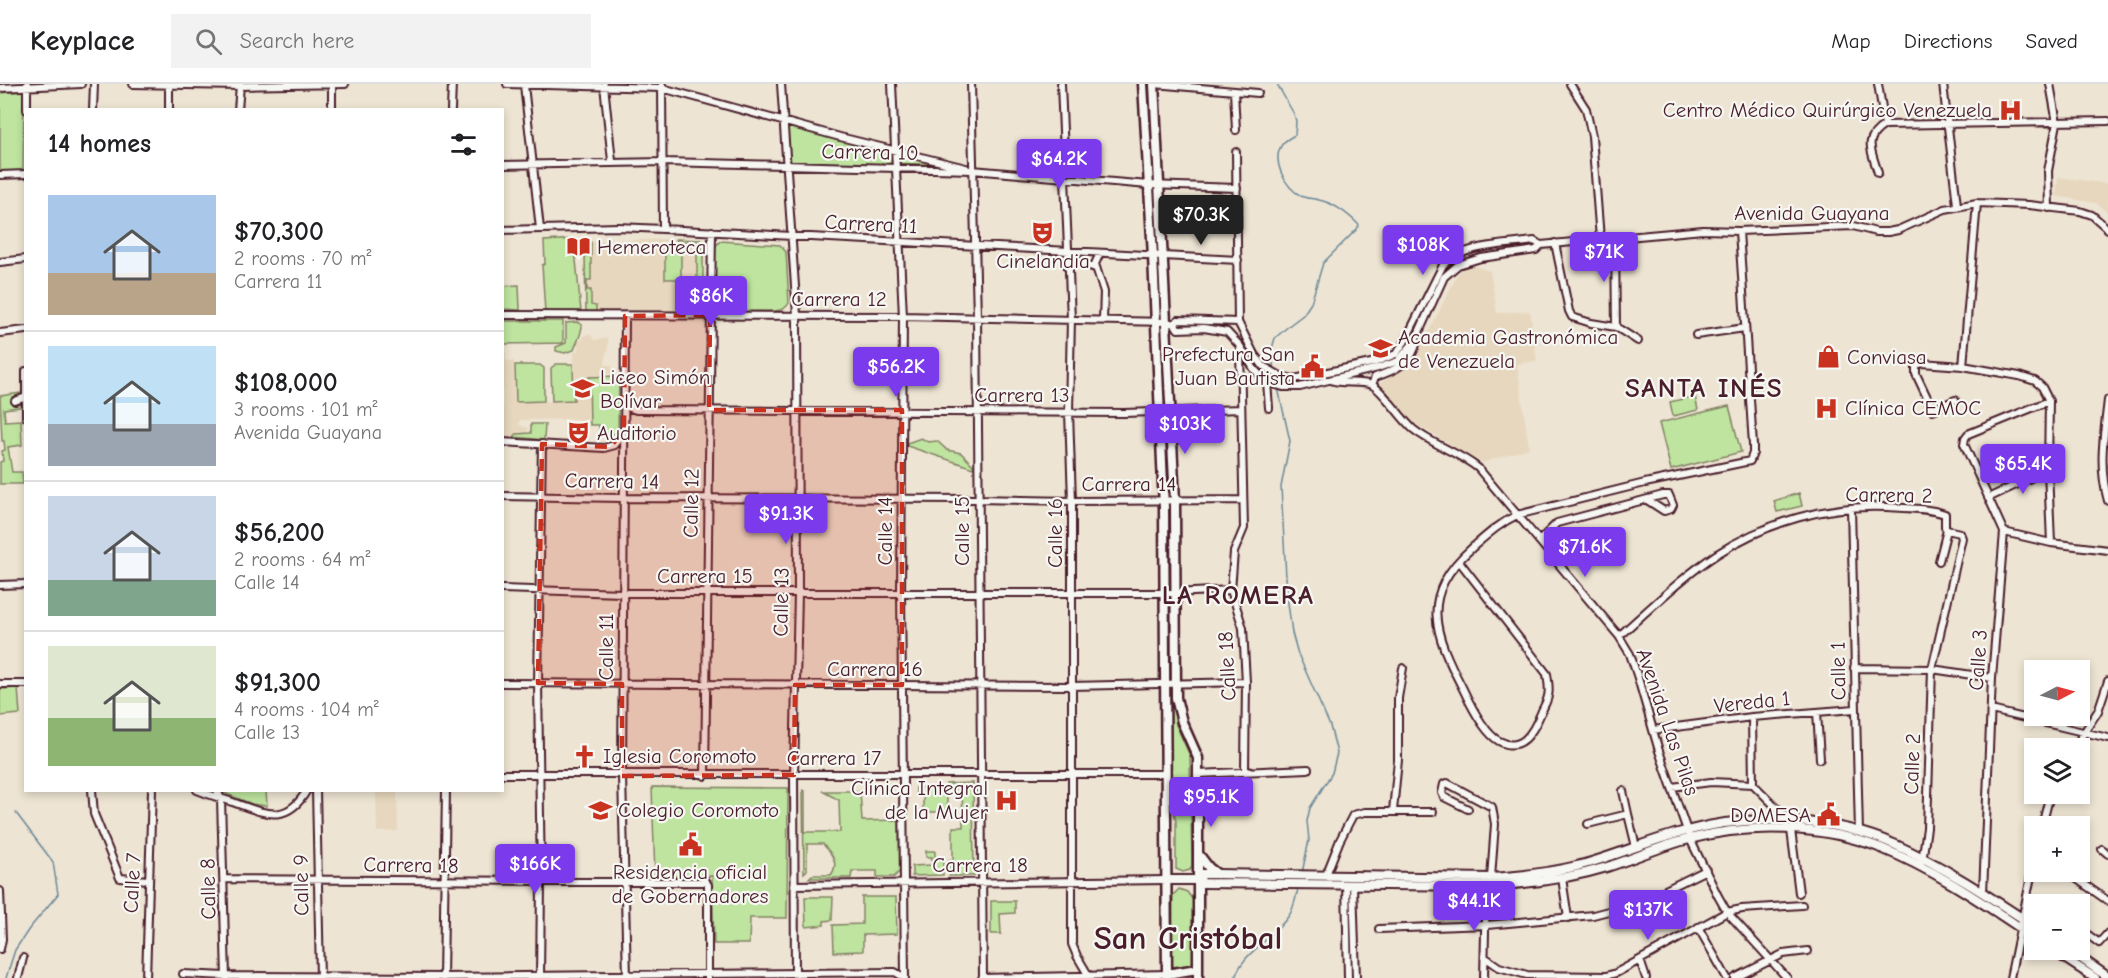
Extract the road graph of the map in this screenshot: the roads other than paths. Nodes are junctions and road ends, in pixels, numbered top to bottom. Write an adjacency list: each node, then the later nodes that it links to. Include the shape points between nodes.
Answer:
1 (81, 84): 19 (street)
2 (94, 84): 29 (street)
3 (133, 84): 4 (street)
4 (169, 84): 20 (street); 30 (street)
5 (332, 84): 6 (street); 20 (street); 32 (street)
6 (345, 84)
7 (452, 84): 33 (street)
8 (507, 84): 21 (street)
9 (781, 84): 34 (street, Calle 13)
10 (892, 84): 40 (street, Calle 14)
11 (971, 84): 48 (street, Calle 15)
12 (1061, 84): 52 (street, Calle 16)
13 (1143, 84): 54 (main road)
14 (1154, 84): 24 (street); 53 (main road)
15 (1570, 84): 67 (street, via 1586,109 1592,136)
16 (1878, 84): 37 (street)
17 (1943, 84): 38 (street)
18 (2050, 84): 36 (street)
19 (27, 85): 25 (street); 28 (street)
20 (240, 85): 31 (street)
21 (524, 85): 22 (street); 44 (street)
22 (604, 85): 23 (street); 42 (street)
23 (662, 86): 34 (street); 43 (street)
24 (1213, 86): 26 (street)
25 (0, 88)
26 (1234, 91): 27 (street); 39 (street)
27 (1258, 93)
28 (27, 108)
29 (93, 108)
30 (169, 108)
31 (238, 108)
32 (332, 108)
33 (451, 108)
34 (783, 121): 40 (street); 46 (street, Calle 13)
35 (2108, 121): 36 (street)
36 (2057, 123): 38 (street); 58 (street, via 2048,171)
37 (1885, 125): 38 (street); 49 (street, via 1870,139)
38 (1948, 125): 57 (street)
39 (1236, 130)
40 (896, 150): 47 (street, Calle 14); 48 (street)
41 (1236, 152): 55 (street)
42 (612, 161): 43 (street, Carrera 10); 44 (street, Carrera 10)
43 (664, 162): 46 (street, Carrera 10); 60 (street)
44 (532, 164): 45 (street, Carrera 10); 59 (street)
45 (504, 165)
46 (786, 166): 47 (street, Carrera 10); 65 (street, Calle 13)
47 (897, 169): 48 (street, Carrera 10); 68 (street, Calle 14)
48 (972, 170): 52 (street, Carrera 10); 71 (street, Calle 15)
49 (1878, 173)
50 (24, 174): 51 (street)
51 (0, 175)
52 (1065, 179): 54 (street, Carrera 10); 72 (street, Calle 16)
53 (1159, 184): 54 (street, Carrera 10); 55 (street, Carrera 10); 75 (main road)
54 (1149, 185): 74 (main road)
55 (1237, 188): 77 (street)
56 (1977, 203): 57 (street, Avenida Guayana); 58 (street, Avenida Guayana); 101 (street)
57 (1958, 205): 64 (street, Avenida Guayana, via 1888,232 1852,226)
58 (2049, 208): 61 (street, Avenida Guayana, via 2092,215)
59 (540, 229): 60 (street, Carrera 11); 62 (street, Carrera 11)
60 (663, 229): 63 (street, Carrera 11)
61 (2108, 229)
62 (504, 230)
63 (711, 231): 65 (street, Carrera 11); 82 (street, Calle 12)
64 (1739, 231): 66 (street, Avenida Guayana, via 1681,231); 94 (street)
65 (791, 236): 68 (street, Carrera 11); 83 (street, Calle 13)
66 (1616, 238): 67 (street, Avenida Guayana); 93 (street)
67 (1600, 239): 69 (street, Avenida Guayana)
68 (900, 242): 71 (street, Carrera 11); 85 (street, Calle 14)
69 (1555, 243): 70 (street, Avenida Guayana); 93 (street, via 1572,317)
70 (1541, 245): 97 (street, Avenida Guayana, via 1536,250 1468,261 1450,270); 102 (street, Avenida Guayana, via 1534,241 1473,250 1449,258 1396,354)
71 (975, 246): 72 (street, Carrera 11); 86 (street, Calle 15)
72 (1068, 251): 73 (street, Carrera 11); 79 (street, Calle 16)
73 (1100, 253): 74 (street, Carrera 11); 80 (street)
74 (1153, 256): 75 (street, Carrera 11); 89 (main road)
75 (1163, 257): 77 (street, Carrera 11); 90 (main road)
76 (24, 259): 78 (street)
77 (1238, 260): 91 (street)
78 (0, 262)
79 (1067, 267): 80 (street, via 1080,262); 87 (street, Calle 16)
80 (1095, 268): 88 (street, via 1104,292)
81 (504, 315): 84 (street, Carrera 12)
82 (710, 315): 83 (street, Carrera 12); 84 (street, Carrera 12); 114 (street, Calle 12)
83 (797, 315): 85 (street, Carrera 12); 112 (street, Calle 13)
84 (625, 316): 110 (street, Calle 11)
85 (903, 316): 86 (street, Carrera 12); 115 (street, Calle 14)
86 (977, 317): 87 (street, Carrera 12); 116 (street, Calle 15)
87 (1071, 319): 88 (street, Carrera 12); 117 (street, Calle 16)
88 (1103, 320): 89 (street, Carrera 12)
89 (1155, 322): 90 (street, Carrera 12); 118 (main road)
90 (1166, 322): 92 (street, Carrera 12); 119 (main road)
91 (1238, 322): 92 (street, Carrera 12, via 1178,320); 102 (street, Avenida Guayana, via 1257,360 1272,372 1294,379)
92 (1175, 324): 100 (street, Carrera 12, via 1178,329 1227,332)
93 (1616, 327): 99 (street)
94 (1745, 328): 98 (street); 139 (street, via 1754,453 1749,461)
95 (24, 330): 96 (street)
96 (0, 333)
97 (1417, 335): 102 (street, Avenida Guayana, via 1398,361); 104 (street, via 1418,343 1405,363 1375,377)
98 (1695, 335)
99 (1638, 340)
100 (1240, 346): 103 (street, via 1250,364); 113 (street, Calle 18)
101 (1963, 366): 106 (street, via 1921,363 1915,370 1933,410); 109 (street, via 2036,381)
102 (1329, 376): 103 (street, Avenida Guayana, via 1294,388); 104 (street, via 1336,383)
103 (1270, 383): 111 (street)
104 (1372, 385): 139 (street, Avenida Las Pilas, via 1412,428 1478,468)
105 (24, 397): 108 (street)
106 (1955, 400)
107 (2108, 400): 137 (street, via 2101,455)
108 (15, 401)
109 (2049, 401): 123 (street); 130 (street, Calle 3, via 1965,438 1964,444)
110 (625, 402): 114 (street, Carrera 13, via 636,410); 120 (street, Calle 11)
111 (1269, 408)
112 (798, 409): 114 (street, Carrera 13); 115 (street, Carrera 13); 131 (street, Calle 13)
113 (1241, 409): 119 (street, Carrera 13); 133 (street, Calle 18)
114 (709, 410): 127 (street, Calle 12)
115 (902, 410): 116 (street, Carrera 13); 128 (street, Calle 14)
116 (977, 411): 117 (street, Carrera 13); 129 (street, Calle 15)
117 (1069, 412): 118 (street, Carrera 13); 135 (street, Calle 16)
118 (1159, 412): 119 (street, Carrera 13); 132 (main road)
119 (1170, 412): 136 (main road)
120 (624, 431): 122 (street, via 610,447); 126 (street, Calle 11)
121 (504, 442): 122 (street)
122 (542, 444): 125 (street)
123 (2048, 470): 130 (street); 144 (street)
124 (504, 496): 125 (street, Carrera 14)
125 (541, 497): 126 (street, Carrera 14); 151 (street)
126 (622, 498): 127 (street, Carrera 14); 157 (street, Calle 11)
127 (708, 498): 131 (street, Carrera 14); 153 (street, Calle 12)
128 (902, 498): 129 (street, Carrera 14); 131 (street, Carrera 14); 154 (street, Calle 14)
129 (978, 498): 135 (street, Carrera 14); 155 (street, Calle 15)
130 (1988, 498): 141 (street, Calle 3)
131 (797, 499): 158 (street, Calle 13)
132 (1163, 500): 135 (street, Carrera 14); 136 (street, Carrera 14); 156 (main road)
133 (1243, 500): 136 (street, Carrera 14); 152 (street, Calle 18, via 1244,528 1234,552)
134 (1647, 500): 143 (street, via 1557,523)
135 (1072, 501): 159 (street, Calle 16)
136 (1175, 501): 160 (main road)
137 (2108, 501)
138 (1851, 508): 140 (street, Carrera 2, via 1939,512 1946,514); 161 (street, Carrera 2, via 1788,521 1740,540 1694,572); 163 (street, Calle 1)
139 (1517, 515): 143 (street, Avenida Las Pilas); 146 (street, via 1501,523)
140 (1947, 530): 142 (street, Carrera 2, via 1960,533); 147 (street)
141 (2004, 532): 144 (street); 165 (street, Calle 3)
142 (1962, 538): 164 (street, Calle 2)
143 (1539, 541): 161 (street, Avenida Las Pilas)
144 (2051, 543): 145 (street)
145 (2108, 550)
146 (1459, 561): 146 (street, via 1442,584 1438,598 1439,638 1490,735 1507,744 1522,743 1548,697 1548,674)
147 (1939, 561)
148 (24, 584): 149 (street)
149 (0, 585)
150 (504, 589): 151 (street, Carrera 15)
151 (541, 589): 157 (street, Carrera 15); 169 (street)
152 (1231, 590): 160 (street, Carrera 15); 167 (street, Calle 18, via 1243,628)
153 (706, 592): 157 (street, Carrera 15); 158 (street, Carrera 15); 175 (street, Calle 12)
154 (901, 592): 155 (street, Carrera 15); 158 (street, Carrera 15); 177 (street, Calle 14)
155 (979, 592): 159 (street, Carrera 15); 178 (street, Calle 15)
156 (1165, 592): 159 (street, Carrera 15); 160 (street, Carrera 15); 170 (main road)
157 (622, 593): 174 (street, Calle 11)
158 (798, 593): 176 (street, Calle 13)
159 (1072, 593): 179 (street, Calle 16)
160 (1175, 593): 171 (main road)
161 (1619, 636): 184 (street, Avenida Las Pilas, via 1630,654)
162 (1403, 668): 213 (street)
163 (1854, 668): 164 (street); 180 (street, Calle 1)
164 (1932, 669): 165 (street); 223 (street, Calle 2)
165 (1992, 678): 181 (street, Calle 3)
166 (2108, 681): 185 (street)
167 (1246, 682): 171 (street, Carrera 16); 190 (street, Calle 18)
168 (504, 683): 169 (street, Carrera 16)
169 (538, 683): 174 (street, Carrera 16); 196 (street)
170 (1165, 683): 171 (street, Carrera 16); 179 (street, Carrera 16); 194 (main road)
171 (1176, 683): 195 (main road, via 1179,712 1197,750)
172 (0, 684): 173 (street)
173 (24, 684)
174 (622, 684): 175 (street, Carrera 16); 199 (street, Calle 11)
175 (706, 684): 176 (street, Carrera 16); 200 (street, Calle 12)
176 (795, 685): 177 (street, Carrera 16); 197 (street, Calle 13)
177 (902, 685): 178 (street, Carrera 16); 192 (street, Calle 14)
178 (980, 686): 179 (street, Carrera 16); 198 (street, Calle 15)
179 (1071, 686): 193 (street, Calle 16)
180 (1855, 710): 182 (street, Vereda 1); 219 (street, Calle 1)
181 (1991, 710): 185 (street); 248 (street, Calle 3)
182 (1817, 712): 183 (street, Vereda 1); 188 (street)
183 (1752, 717): 184 (street, Vereda 1); 201 (street)
184 (1653, 730): 202 (street, Avenida Las Pilas)
185 (2086, 732): 186 (street); 187 (street)
186 (2082, 738)
187 (2108, 738)
188 (1820, 759)
189 (1308, 769): 190 (street)
190 (1245, 771): 195 (street)
191 (504, 774): 196 (street, Carrera 17)
192 (902, 774): 197 (street, Carrera 17); 198 (street, Carrera 17); 239 (street, Calle 14)
193 (1072, 774): 194 (street, Carrera 17); 198 (street, Carrera 17); 236 (street, Calle 16)
194 (1166, 774): 233 (main road)
195 (1198, 774): 222 (main road)
196 (538, 775): 199 (street, Carrera 17); 242 (street)
197 (794, 775): 200 (street, Carrera 17); 244 (street, Calle 13)
198 (980, 775): 235 (street, Calle 15)
199 (622, 776): 200 (street, Carrera 17); 238 (street, Calle 11)
200 (705, 776)
201 (1753, 784): 202 (street, via 1711,782); 216 (street)
202 (1672, 787): 220 (street, Avenida Las Pilas)
203 (1623, 791): 215 (street)
204 (92, 792): 231 (street, via 94,814 120,878)
205 (153, 792): 231 (street, Calle 7)
206 (202, 792): 211 (street)
207 (218, 792): 211 (street)
208 (306, 792): 211 (street, via 291,809 275,815)
209 (316, 792): 232 (street, Calle 9)
210 (446, 792): 237 (street)
211 (221, 799): 230 (street, Calle 8)
212 (1468, 809): 228 (street, via 1444,797 1444,784 1492,807 1495,824)
213 (1393, 811): 214 (street); 227 (street, via 1353,815)
214 (1433, 812)
215 (1628, 814): 217 (street); 221 (street)
216 (1790, 821): 219 (street); 220 (street, via 1749,822)
217 (1588, 824)
218 (1791, 830): 220 (street); 224 (street, via 1860,841); 247 (street)
219 (1859, 832): 223 (street)
220 (1689, 834): 221 (street); 225 (street, Avenida Las Pilas); 229 (street, via 1606,867)
221 (1636, 847): 228 (street, via 1551,872)
222 (1198, 854): 226 (main road); 234 (main road)
223 (1924, 859): 224 (street); 248 (street)
224 (1920, 867): 256 (street)
225 (1706, 870): 251 (street, Avenida Las Pilas); 252 (street, via 1639,903)
226 (1217, 874): 227 (street); 234 (street, via 1203,874)
227 (1326, 875): 228 (street)
228 (1491, 878)
229 (1562, 878): 245 (street); 252 (street)
230 (224, 879): 232 (street, Carrera 18); 275 (street, Calle 8)
231 (149, 880): 282 (street, Calle 7)
232 (317, 880): 237 (street, Carrera 18); 276 (street, Calle 9)
233 (1167, 880): 234 (street); 236 (street, Carrera 18); 274 (main road)
234 (1198, 880): 243 (street); 270 (main road)
235 (981, 881): 236 (street, Carrera 18); 239 (street, Carrera 18); 284 (street, Calle 15)
236 (1073, 881): 279 (street, Calle 16, via 1072,944)
237 (444, 882): 242 (street, Carrera 18); 277 (street)
238 (626, 882): 242 (street, Carrera 18); 271 (street, Calle 11); 272 (street, Carrera 18, via 706,882)
239 (904, 882): 244 (street, Carrera 18); 283 (street, Calle 14)
240 (2030, 882): 253 (street)
241 (2081, 882): 249 (street)
242 (541, 883): 278 (street)
243 (1350, 884): 245 (street); 285 (street); 286 (street)
244 (794, 885): 273 (street, Calle 13)
245 (1486, 886): 254 (street)
246 (0, 891): 261 (street)
247 (1798, 893)
248 (1983, 893): 253 (street)
249 (2108, 901)
250 (1802, 905): 251 (street)
251 (1727, 912): 255 (street); 268 (street, Avenida Las Pilas)
252 (1568, 918): 254 (street)
253 (2022, 918): 256 (street)
254 (1486, 925): 257 (street); 264 (street)
255 (1698, 927): 265 (street); 289 (street)
256 (2019, 927): 258 (street); 292 (street)
257 (1379, 929)
258 (2024, 930)
259 (2108, 933): 260 (street, via 2099,943)
260 (2090, 937)
261 (0, 949)
262 (1808, 951): 268 (street, via 1783,954)
263 (23, 958): 281 (street)
264 (1486, 958): 265 (street, via 1510,972 1545,976 1606,976); 287 (street)
265 (1640, 960): 288 (street)
266 (2067, 960): 293 (street)
267 (2084, 960): 280 (street)
268 (1771, 961): 290 (street); 291 (street, Avenida Las Pilas)
269 (183, 974): 275 (street)
270 (1198, 974): 274 (main road)
271 (627, 976): 272 (street); 278 (street)
272 (708, 976): 273 (street)
273 (795, 976): 283 (street, via 895,972)
274 (1167, 976): 279 (street)
275 (226, 977): 276 (street)
276 (320, 977): 277 (street)
277 (443, 977): 278 (street)
278 (540, 977)
279 (1090, 977): 284 (street)
280 (2108, 977)
281 (18, 978)
282 (146, 978)
283 (905, 978)
284 (983, 978)
285 (1348, 978)
286 (1356, 978)
287 (1485, 978)
288 (1646, 978)
289 (1727, 978)
290 (1734, 978)
291 (1787, 978)
292 (2010, 978)
293 (2095, 978)

